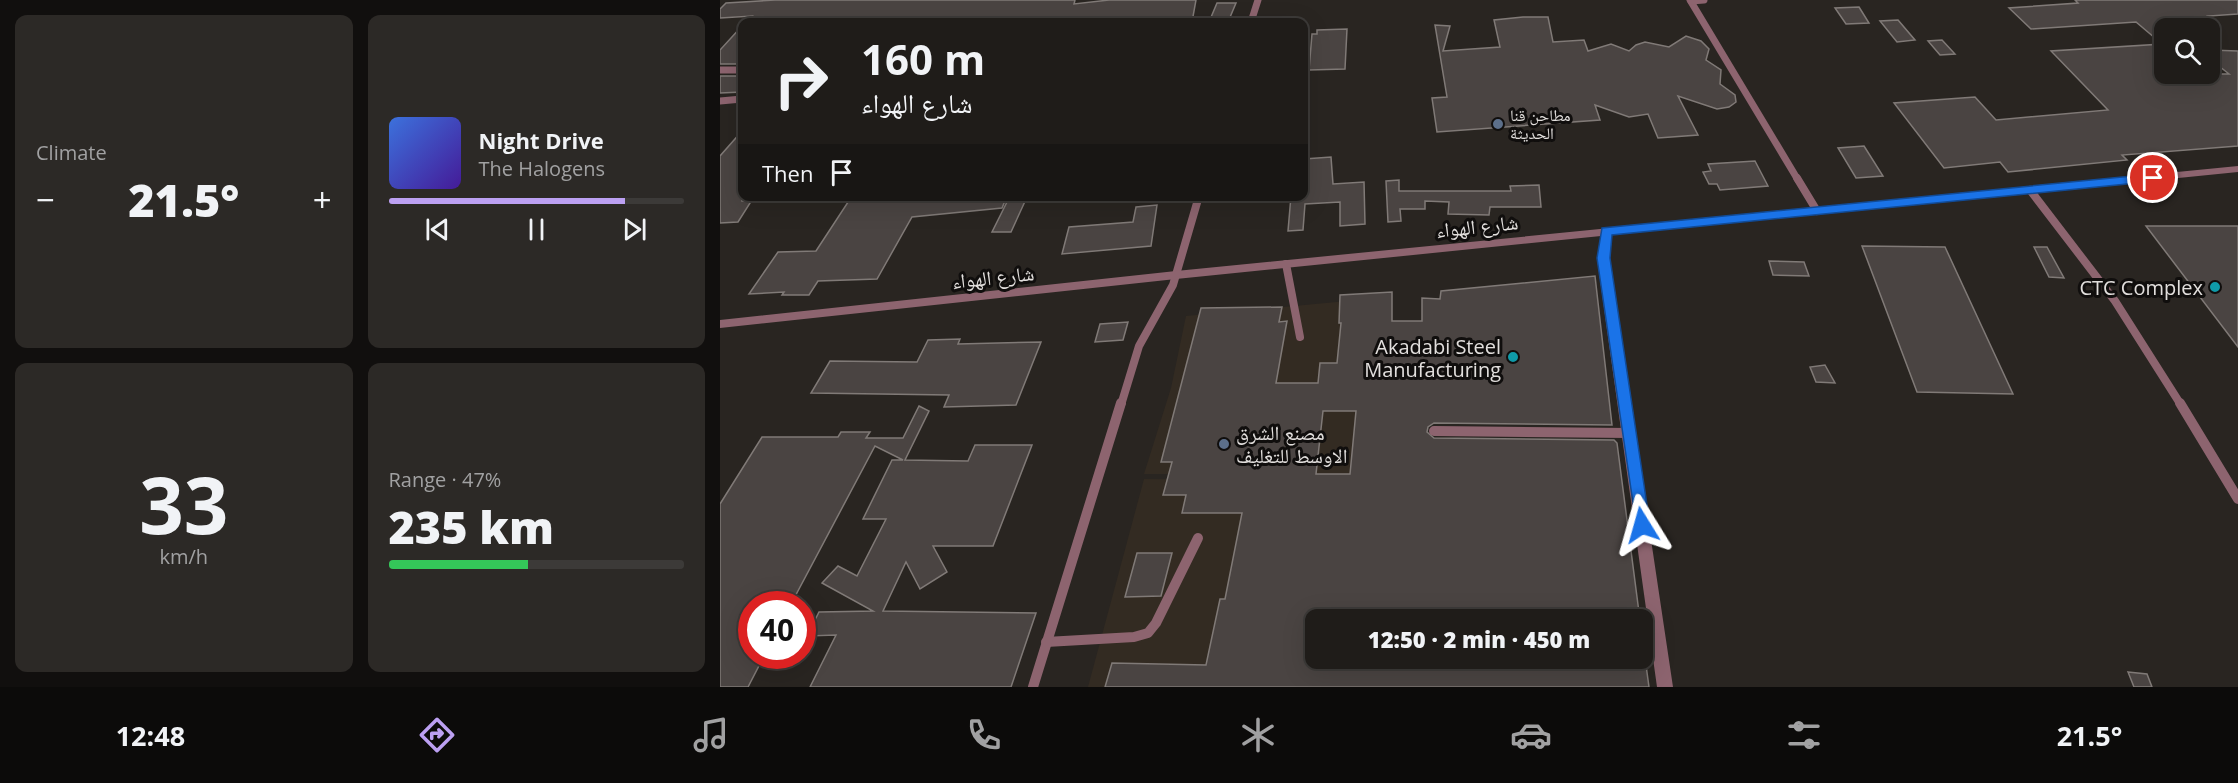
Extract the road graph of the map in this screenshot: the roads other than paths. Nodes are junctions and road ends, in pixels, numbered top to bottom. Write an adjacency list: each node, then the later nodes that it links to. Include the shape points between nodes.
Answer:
1 (1258, 0): 4 (lane)
2 (1704, 0): 3 (lane)
3 (1690, 1): 12 (lane)
4 (1252, 18)
5 (720, 70): 6 (lane)
6 (738, 70)
7 (738, 99): 8 (lane)
8 (720, 101)
9 (2238, 169): 10 (street, شارع الهواء)
10 (2030, 190): 12 (street, شارع الهواء); 20 (lane, via 2075,243 2122,310)
11 (1198, 201): 15 (lane)
12 (1816, 211): 13 (street, شارع الهواء)
13 (1607, 231): 14 (street, شارع الهواء); 19 (street, via 1603,258)
14 (1286, 264): 15 (street, شارع الهواء); 17 (lane)
15 (1176, 275): 16 (street, شارع الهواء); 22 (lane, via 1139,346)
16 (720, 324)
17 (1300, 337)
18 (1434, 431): 19 (lane)
19 (1629, 433): 24 (street)
20 (2238, 499)
21 (1198, 538): 22 (lane, via 1148,633)
22 (1046, 642): 23 (lane)
23 (1033, 687)
24 (1665, 687)

